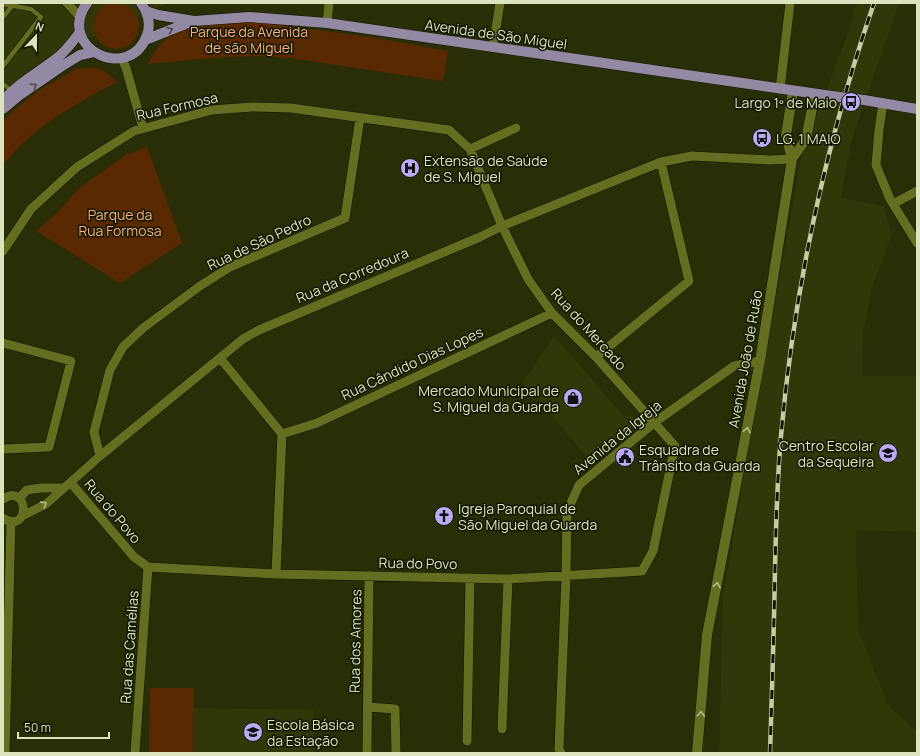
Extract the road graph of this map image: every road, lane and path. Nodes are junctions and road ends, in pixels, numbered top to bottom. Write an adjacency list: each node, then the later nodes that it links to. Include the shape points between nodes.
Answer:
1 (67, 3): 10 (street)
2 (87, 3): 10 (main road)
3 (329, 3): 12 (street)
4 (500, 3): 15 (street)
5 (790, 3): 20 (street)
6 (3, 4): 7 (lane)
7 (12, 6): 9 (lane); 18 (lane, via 31,9 41,17)
8 (144, 7): 11 (main road, Avenida de São Miguel, via 158,15); 14 (main road, via 149,21)
9 (3, 17)
10 (80, 18): 13 (main road)
11 (194, 21): 12 (main road, Avenida de São Miguel, via 249,17); 14 (main road, Avenida de São Miguel, one-way to 11)
12 (327, 23): 15 (main road, Avenida de São Miguel)
13 (80, 32): 16 (main road, via 83,40); 21 (main road, via 57,58 26,78)
14 (145, 40): 17 (main road, via 131,55)
15 (493, 47): 20 (main road, Avenida de São Miguel)
16 (94, 52): 17 (main road, via 102,57); 26 (main road, one-way to 16, via 62,66 80,55)
17 (122, 58): 29 (street)
18 (3, 66)
19 (3, 84): 21 (lane)
20 (780, 89): 22 (main road, Avenida de São Miguel)
21 (12, 91): 24 (main road)
22 (793, 91): 23 (main road, Avenida de São Miguel); 32 (main road, via 786,136)
23 (815, 94): 25 (main road, Avenida de São Miguel, bridge); 32 (main road, via 806,139)
24 (3, 101)
25 (883, 103): 27 (main road, Avenida de São Miguel); 35 (street, via 876,166)
26 (3, 109)
27 (917, 109)
28 (360, 118): 29 (street, Rua Formosa, via 290,108 252,107 212,110); 31 (street, Rua Formosa, via 449,130); 47 (street, Rua de São Pedro, via 345,218 230,267 143,328 123,347 110,370 94,432)
29 (143, 128): 38 (street, Rua Formosa, via 77,167 31,209)
30 (516, 128): 31 (street)
31 (470, 149): 36 (street, Rua Formosa)
32 (792, 159): 33 (street, Rua da Corredoura, via 692,156); 43 (main road, Avenida João de Ruão)
33 (661, 162): 36 (street, Rua da Corredoura); 41 (street, via 689,282)
34 (917, 191): 35 (street)
35 (893, 204): 37 (street)
36 (502, 226): 39 (street, Rua do Mercado, via 528,279); 42 (street, Rua da Corredoura, via 259,330 243,339)
37 (917, 244)
38 (3, 251)
39 (552, 313): 41 (street, Rua do Mercado); 45 (street, Rua Cândido Dias Lopes, via 317,423)
40 (3, 343): 46 (street, via 71,361 49,447)
41 (596, 357): 44 (street, Rua do Mercado)
42 (220, 358): 45 (street); 47 (street, Rua da Corredoura)
43 (760, 361): 44 (street, Avenida da Igreja, via 734,366); 68 (main road, Avenida João de Ruão, one-way to 43, via 707,635)
44 (655, 422): 57 (street, Avenida da Igreja, via 579,485 567,512); 57 (street, Rua do Povo, via 675,446 653,551 642,571)
45 (282, 434): 55 (street)
46 (3, 449)
47 (100, 456): 48 (street, Rua da Corredoura)
48 (71, 482): 49 (street, Rua da Corredoura); 54 (street, Rua do Povo, via 134,557)
49 (62, 488): 50 (street, via 27,490); 52 (street, Rua da Corredoura, one-way to 49, via 46,504)
50 (19, 498): 51 (street, via 11,496); 52 (street, via 24,509)
51 (3, 499)
52 (22, 516): 53 (street, Rua da Corredoura, via 19,519)
53 (7, 520): 64 (street, Rua da Corredoura)
54 (148, 567): 55 (street, Rua do Povo); 63 (street, Rua das Camélias)
55 (276, 574): 56 (street, Rua do Povo)
56 (369, 576): 58 (street, Rua do Povo); 60 (street, Rua dos Amores)
57 (566, 576): 59 (street, Rua do Povo); 67 (street, Avenida da Igreja, via 559,749)
58 (470, 578): 59 (street, Rua do Povo); 62 (street)
59 (508, 579): 61 (street)
60 (368, 707): 65 (street, Rua dos Amores); 66 (street, Rua dos Amores, via 395,709)
61 (502, 729)
62 (467, 742)
63 (135, 752)
64 (5, 753)
65 (367, 753)
66 (396, 753)
67 (561, 753)
68 (697, 753)

